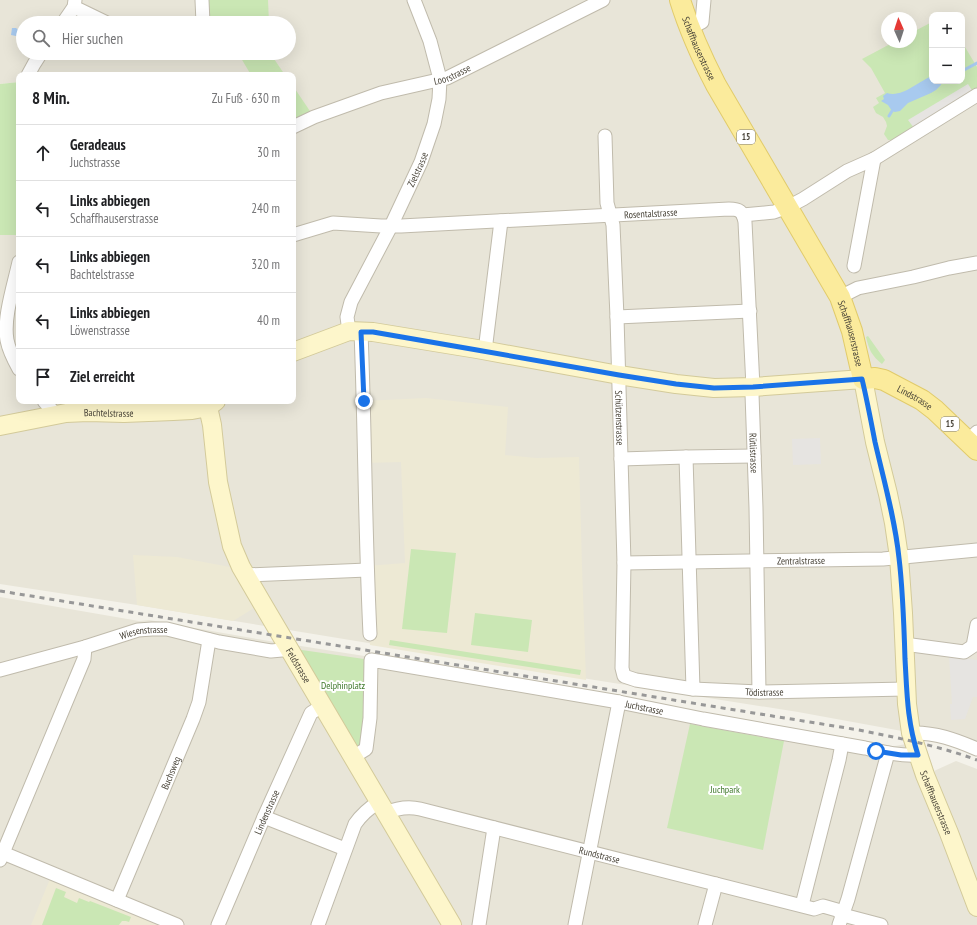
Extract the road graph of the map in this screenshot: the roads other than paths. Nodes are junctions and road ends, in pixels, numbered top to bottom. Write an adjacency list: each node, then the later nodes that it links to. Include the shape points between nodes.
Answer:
1 (202, 0): 9 (street)
2 (414, 0): 13 (street, Zielstrasse, via 430,41)
3 (603, 0): 13 (street, Loorstrasse, via 447,78)
4 (680, 0): 10 (main road, Schaffhauserstrasse / 15)
5 (704, 0): 10 (street, via 702,22)
6 (74, 4): 7 (street); 8 (street)
7 (67, 16)
8 (95, 16)
9 (203, 16)
10 (690, 28): 18 (main road, Schaffhauserstrasse / 15, via 720,92)
11 (37, 60): 12 (street)
12 (30, 72)
13 (440, 79): 15 (street, Loorstrasse, via 381,93 314,116); 22 (street, Zielstrasse, via 434,124 421,162)
14 (977, 95): 17 (street, Rosentalstrasse)
15 (296, 125)
16 (605, 136): 19 (street, Schützenstrasse, via 607,203)
17 (874, 159): 18 (street, Rosentalstrasse, via 847,171); 25 (street)
18 (788, 207): 20 (street, Rosentalstrasse, via 774,212); 27 (main road, Schaffhauserstrasse / 15)
19 (610, 215): 20 (street, Rosentalstrasse, via 729,209 736,209); 21 (street, Rosentalstrasse); 29 (street, Schützenstrasse, via 613,225)
20 (743, 215): 28 (street, Rütlistrasse)
21 (501, 221): 22 (street, Rosentalstrasse); 32 (street)
22 (391, 226): 23 (street, Rosentalstrasse, via 333,223); 30 (street, Zielstrasse, via 351,302 347,317)
23 (296, 234)
24 (977, 263): 27 (street, via 858,288)
25 (854, 266)
26 (16, 275): 33 (street, via 6,331)
27 (840, 297): 36 (main road, Schaffhauserstrasse / 15, via 852,331)
28 (750, 311): 29 (street); 37 (street, Rütlistrasse)
29 (618, 317): 35 (street, Schützenstrasse)
30 (355, 331): 31 (street); 32 (street); 52 (street, Zielstrasse, via 364,401)
31 (296, 351)
32 (485, 351): 35 (street)
33 (10, 355): 34 (street)
34 (16, 364)
35 (619, 375): 37 (street, via 714,388); 46 (street, Schützenstrasse)
36 (862, 379): 37 (street); 43 (main road, Lindstrasse / 15, via 884,380 922,400); 48 (street, Schaffhauserstrasse, via 888,494)
37 (753, 387): 44 (street, Rütlistrasse)
38 (47, 404): 41 (street)
39 (207, 404): 41 (street, Bachtelstrasse, via 192,410 173,412 88,412)
40 (210, 404): 53 (street, Feldstrasse, via 218,482 232,546)
41 (56, 415): 42 (street, Bachtelstrasse)
42 (0, 426)
43 (974, 441)
44 (754, 456): 45 (street); 49 (street, Rütlistrasse)
45 (686, 457): 46 (street); 50 (street)
46 (621, 459): 51 (street, Schützenstrasse)
47 (977, 550): 48 (street, Zentralstrasse)
48 (899, 557): 49 (street, Zentralstrasse); 57 (street, Schaffhauserstrasse)
49 (757, 560): 50 (street, Zentralstrasse); 64 (street, Rütlistrasse)
50 (690, 562): 51 (street, Zentralstrasse); 62 (street)
51 (624, 564): 61 (street, Schützenstrasse)
52 (367, 570): 53 (street); 55 (street, Zielstrasse)
53 (246, 575): 59 (street, Feldstrasse)
54 (977, 625): 57 (street, via 973,646 964,652)
55 (370, 634)
56 (209, 640): 58 (street, Wiesenstrasse, via 152,629 138,630); 59 (street, Wiesenstrasse, via 271,651); 80 (street, Buchsweg, via 199,702 193,719)
57 (904, 644): 63 (street, Schaffhauserstrasse)
58 (85, 647): 60 (street, Wiesenstrasse); 78 (street, via 84,659)
59 (288, 648): 66 (street, Feldstrasse)
60 (0, 670)
61 (624, 676): 62 (street, Tödistrasse)
62 (693, 689): 64 (street, Tödistrasse)
63 (906, 689): 64 (street, Tödistrasse); 67 (street, Schaffhauserstrasse)
64 (759, 692)
65 (619, 702): 68 (street, Juchstrasse); 72 (street, Juchstrasse, via 371,660 370,718 366,749); 77 (street)
66 (322, 706): 72 (street, Feldstrasse); 74 (street, Lindenstrasse, via 311,713)
67 (911, 733): 69 (street, via 933,734); 71 (street, Schaffhauserstrasse)
68 (842, 744): 70 (street, Juchstrasse); 81 (street)
69 (977, 749)
70 (888, 753): 71 (street, Juchstrasse); 83 (street)
71 (918, 755): 82 (street, Schaffhauserstrasse)
72 (353, 757): 73 (street, Feldstrasse)
73 (382, 808): 75 (street, Rundstrasse, via 414,807); 76 (street, via 367,809 353,828); 87 (street, Feldstrasse)
74 (264, 817): 76 (street); 85 (street, Lindenstrasse)
75 (494, 828): 77 (street, Rundstrasse); 88 (street)
76 (345, 849): 86 (street)
77 (590, 852): 79 (street, Rundstrasse); 89 (street)
78 (1, 857): 80 (street)
79 (716, 884): 81 (street, Rundstrasse); 90 (street)
80 (117, 900): 84 (street)
81 (808, 907): 83 (street, Rundstrasse, via 820,914)
82 (977, 907)
83 (841, 920): 91 (street, Rundstrasse)
84 (177, 925)
85 (218, 925)
86 (318, 925)
87 (452, 925)
88 (479, 925)
89 (576, 925)
90 (705, 925)
91 (881, 925)

